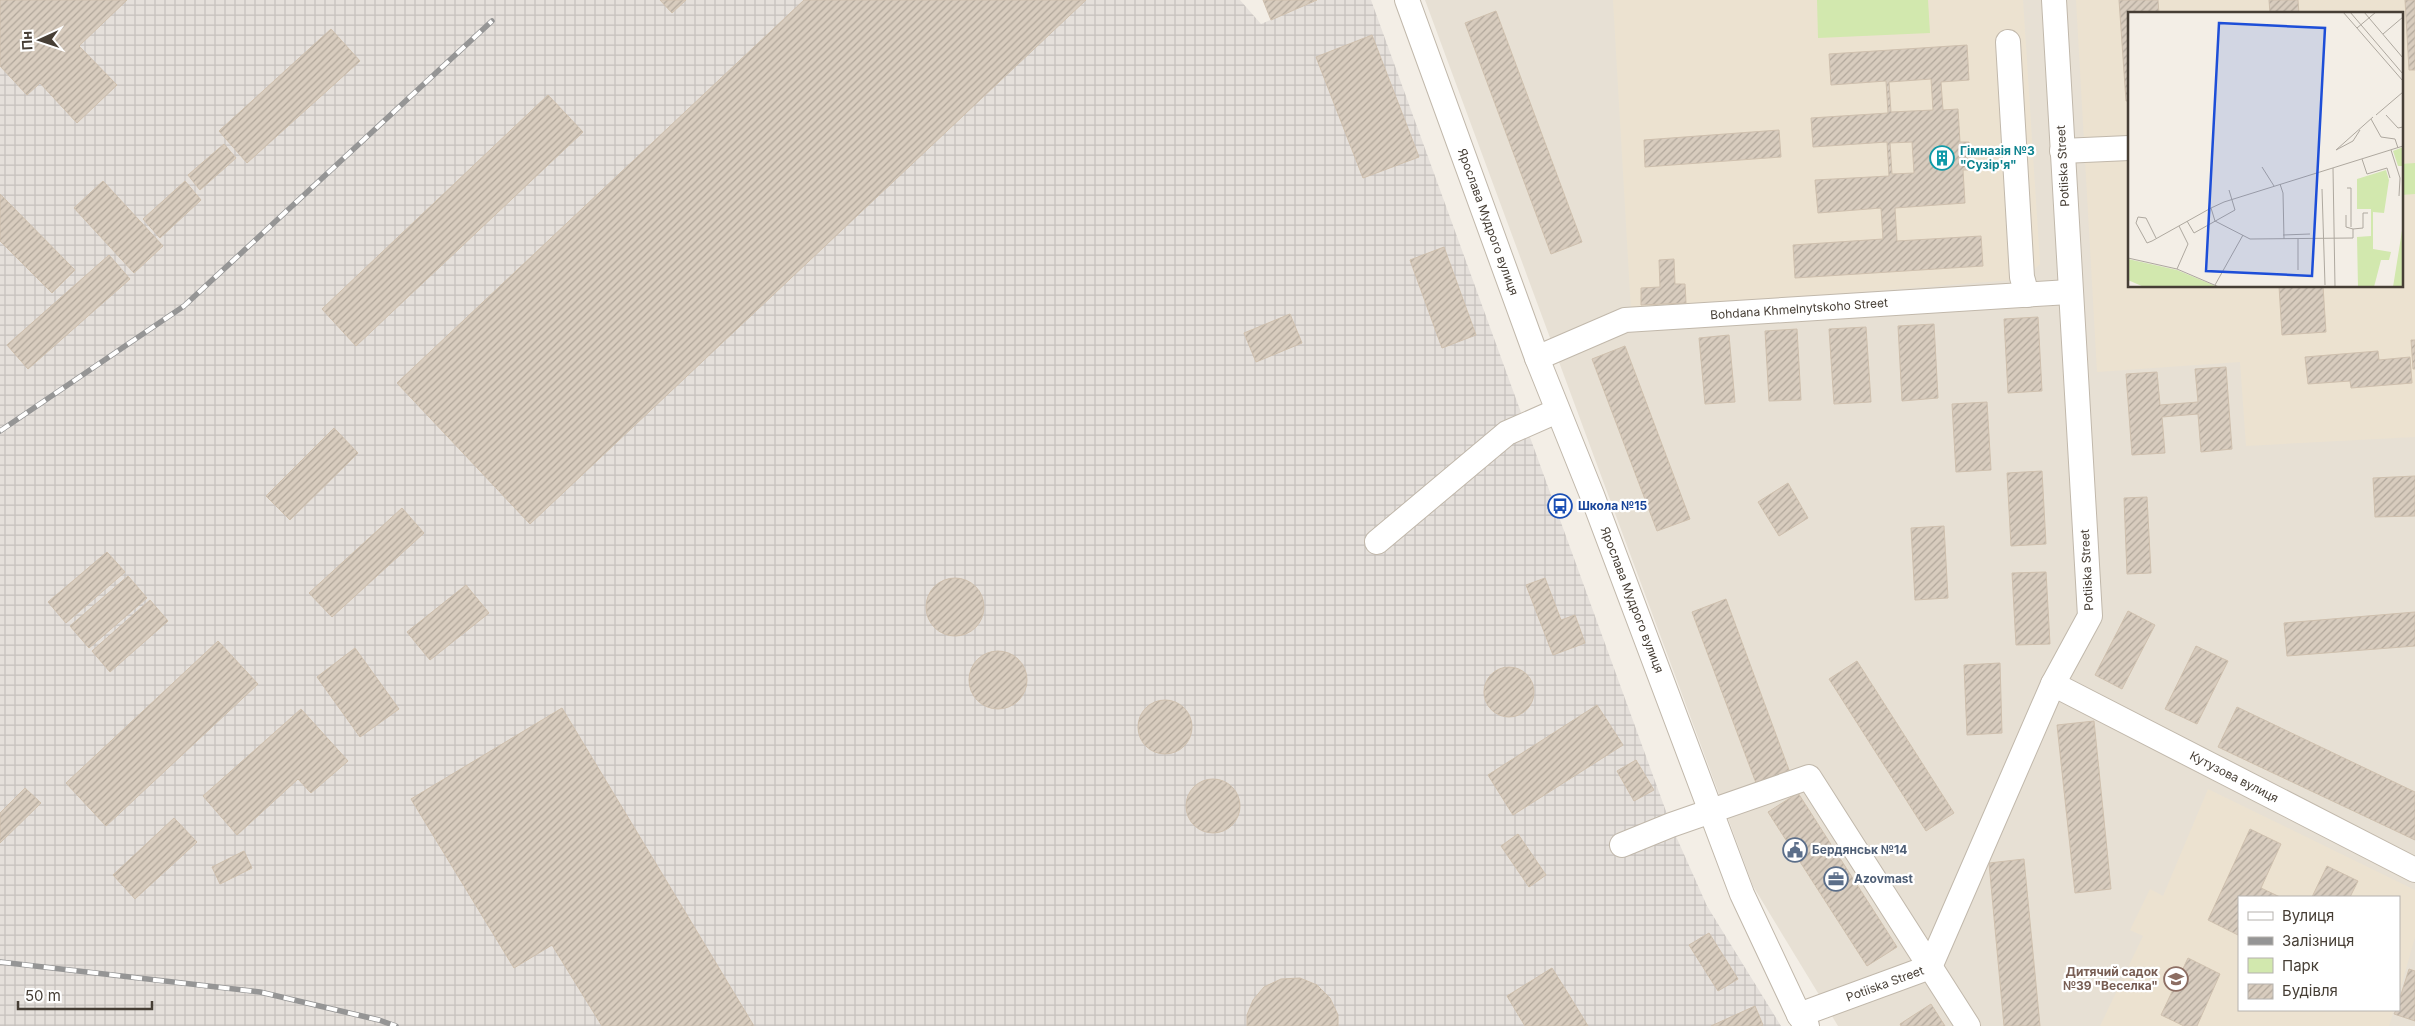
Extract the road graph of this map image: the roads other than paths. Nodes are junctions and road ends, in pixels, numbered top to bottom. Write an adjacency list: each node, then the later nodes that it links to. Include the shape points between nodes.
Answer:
1 (1408, 0): 8 (street, Ярослава Мудрого вулиця)
2 (2054, 0): 5 (street, Potiiska Street)
3 (2008, 42): 7 (street, via 2022,277)
4 (2128, 148): 5 (street)
5 (2062, 151): 6 (street, Potiiska Street)
6 (2069, 292): 7 (street, Bohdana Khmelnytskoho Street); 11 (street, Potiiska Street, via 2090,616)
7 (2027, 295): 8 (street, Bohdana Khmelnytskoho Street, via 1625,320)
8 (1537, 358): 9 (street, Ярослава Мудрого вулиця)
9 (1557, 411): 10 (street, via 1507,433); 12 (street, Ярослава Мудрого вулиця)
10 (1377, 542)
11 (2053, 684): 14 (street, Кутузова вулиця); 15 (street, Potiiska Street)
12 (1711, 811): 13 (street); 15 (street, via 1809,777); 16 (street, Ярослава Мудрого вулиця, via 1742,894)
13 (1622, 845)
14 (2415, 870)
15 (1930, 967): 16 (street, Potiiska Street); 17 (street)
16 (1803, 1020)
17 (1968, 1026)

